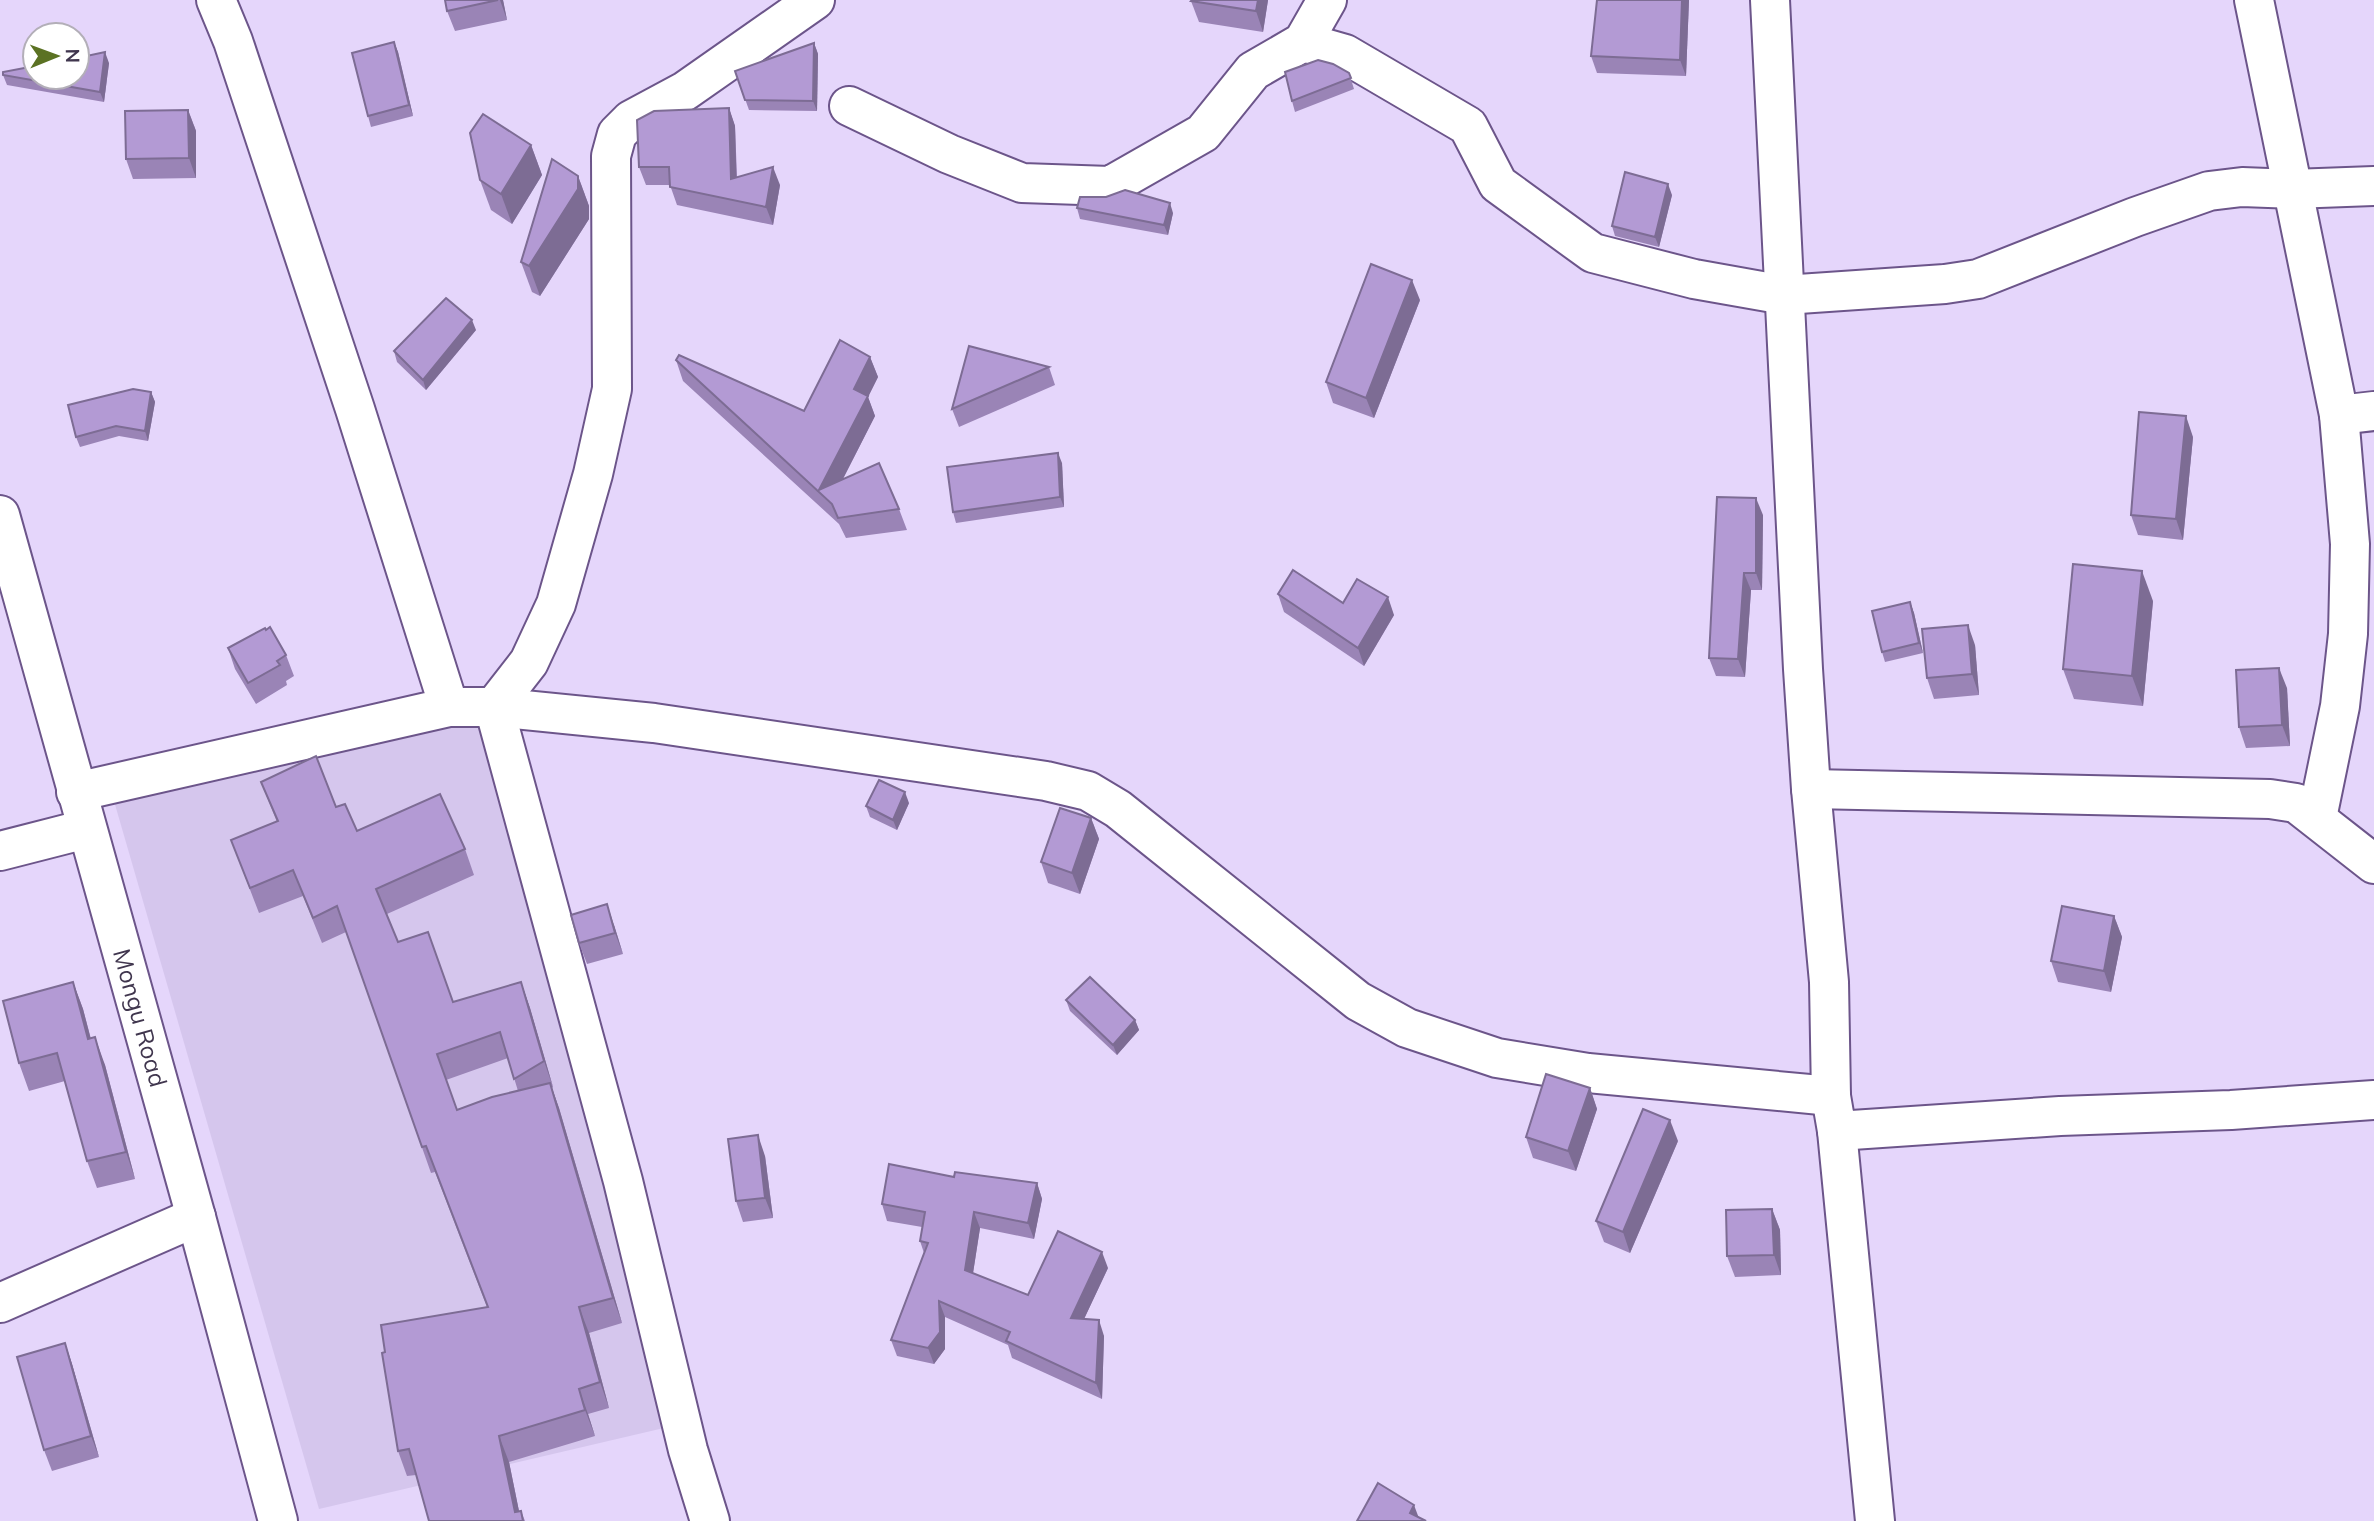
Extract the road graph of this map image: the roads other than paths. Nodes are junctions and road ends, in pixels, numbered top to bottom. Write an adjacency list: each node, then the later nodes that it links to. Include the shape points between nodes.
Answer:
1 (216, 0): 13 (street, via 355,409)
2 (815, 0): 14 (street, via 685,91 631,120 617,134 611,156 612,389 555,604 529,662)
3 (1327, 0): 6 (street)
4 (1770, 0): 10 (street)
5 (2254, 0): 9 (street)
6 (1303, 42): 7 (street, via 1253,71 1203,133 1110,186 1023,183); 10 (street, via 1345,54 1468,126 1497,184 1593,253 1694,279)
7 (849, 106)
8 (2374, 186): 9 (street)
9 (2292, 189): 10 (street, via 2210,191 1978,279); 11 (street)
10 (1784, 295): 15 (street)
11 (2356, 413): 17 (street, via 2348,634 2340,706)
12 (2, 532): 16 (street, Mongu Road)
13 (449, 707): 14 (street); 16 (street)
14 (494, 707): 22 (street, via 654,723 1088,791 1118,809 1358,1001 1407,1028 1497,1058); 26 (street)
15 (1811, 789): 17 (street, via 2270,799 2296,803); 22 (street, via 1829,982)
16 (76, 792): 18 (street, Mongu Road)
17 (2317, 818): 20 (street)
18 (86, 829): 19 (street); 23 (street, Mongu Road)
19 (0, 851)
20 (2374, 864)
21 (2374, 1100): 22 (street, via 2060,1116)
22 (1834, 1114): 27 (street)
23 (196, 1217): 24 (street); 25 (street, Mongu Road)
24 (0, 1303)
25 (278, 1521)
26 (710, 1521)
27 (1875, 1521)

